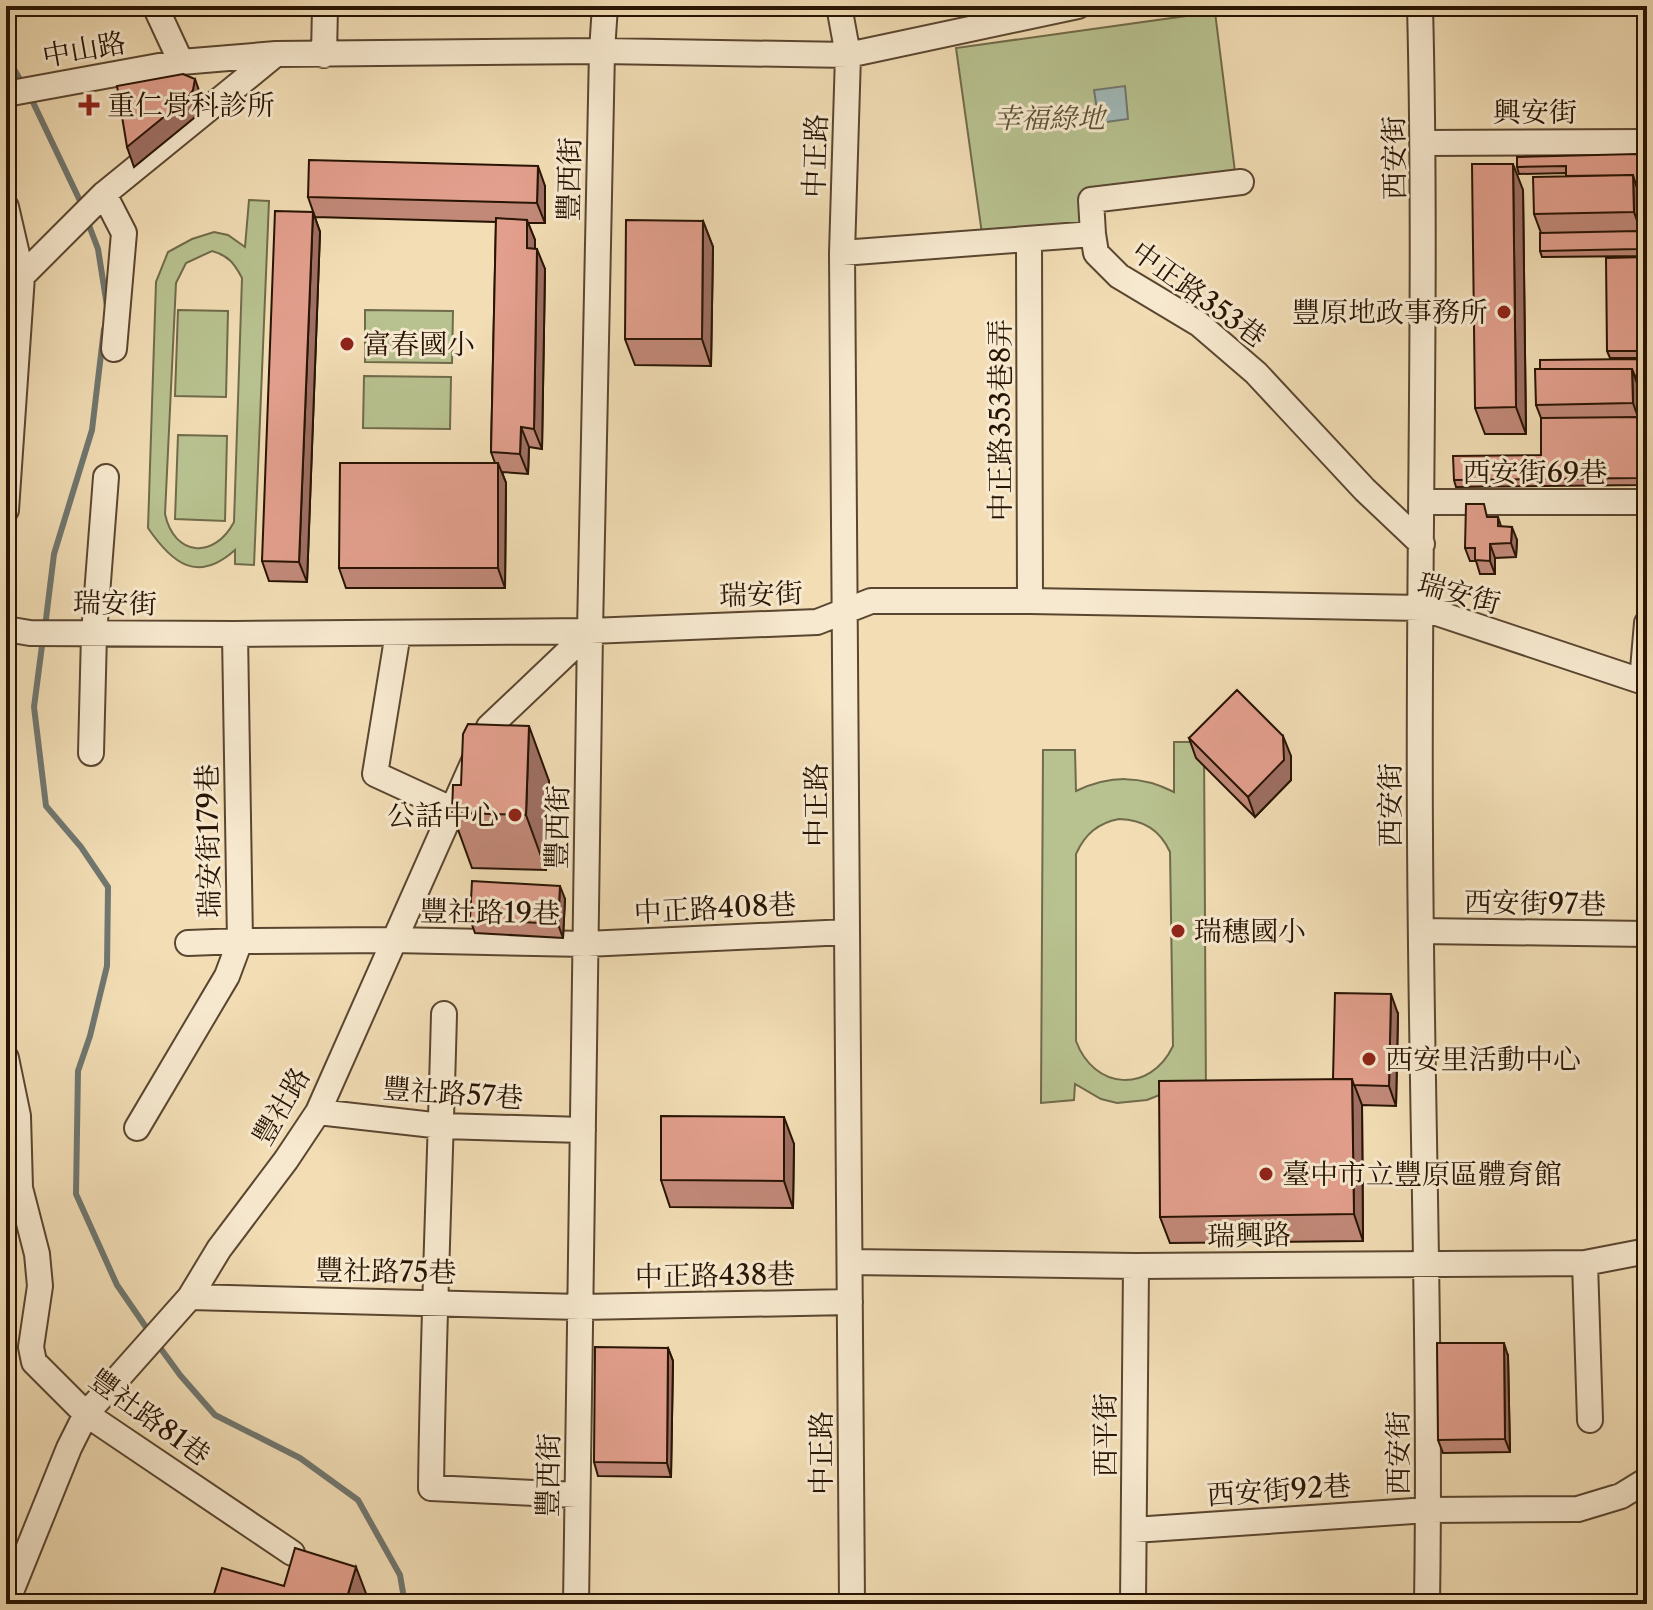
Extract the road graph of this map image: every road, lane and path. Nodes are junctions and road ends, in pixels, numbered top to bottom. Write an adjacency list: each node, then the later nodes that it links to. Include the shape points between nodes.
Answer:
1 (155, 6): 11 (street)
2 (325, 6): 9 (street)
3 (605, 6): 7 (street, 豐西街)
4 (839, 6): 10 (street, 中正路)
5 (1078, 6): 10 (street, 中山路)
6 (1420, 6): 14 (street, 西安街)
7 (602, 51): 9 (street, 中山路); 10 (street, 中山路); 33 (street, 豐西街)
8 (276, 54): 9 (street, 中山路); 11 (street, 中山路); 16 (street)
9 (324, 55)
10 (848, 55): 20 (street, 中正路)
11 (181, 62): 12 (street, 中山路)
12 (20, 91)
13 (1647, 142): 14 (street, 興安街)
14 (1424, 143): 24 (street, 西安街)
15 (1241, 182): 18 (street, via 1091,200)
16 (104, 194): 21 (street); 22 (street, via 124,233)
17 (6, 207): 21 (street)
18 (1093, 234): 19 (street, 中正路353巷); 27 (street, 中正路353巷, via 1096,253 1119,276 1199,324 1256,373)
19 (1029, 240): 20 (street, 中正路353巷); 28 (street, 中正路353巷8弄)
20 (842, 253): 30 (street, 中正路)
21 (22, 276): 26 (street)
22 (114, 349)
23 (106, 477): 35 (street)
24 (1423, 502): 25 (street, 西安街69巷); 27 (street, 西安街)
25 (1647, 502)
26 (6, 510)
27 (1422, 544): 29 (street, 西安街)
28 (1030, 601): 29 (street, 瑞安街); 30 (street, 瑞安街, via 871,601)
29 (1422, 608): 37 (street, 瑞安街); 40 (street, 西安街)
30 (844, 612): 33 (street, 瑞安街, via 817,622); 41 (street, 中正路)
31 (1647, 623): 37 (street)
32 (18, 631): 35 (street, 瑞安街)
33 (590, 631): 34 (street, 瑞安街); 39 (street, 豐社路, via 489,727); 46 (street, 豐西街)
34 (398, 633): 36 (street, 瑞安街); 39 (street, via 375,774)
35 (94, 634): 36 (street, 瑞安街); 38 (street)
36 (235, 634): 44 (street, 瑞安街179巷)
37 (1645, 682)
38 (91, 753)
39 (451, 809): 43 (street, 豐社路)
40 (1422, 931): 42 (street, 西安街97巷); 55 (street, 西安街)
41 (847, 932): 46 (street, 中正路408巷); 54 (street, 中正路)
42 (1647, 934)
43 (393, 940): 44 (street, 瑞安街179巷); 46 (street, 豐社路19巷); 49 (street, 豐社路)
44 (240, 941): 45 (street); 51 (street, via 227,976)
45 (188, 943)
46 (586, 944): 52 (street, 豐西街)
47 (444, 1014): 50 (street)
48 (6, 1058): 62 (street, 豐社路81巷, via 18,1116 20,1188 40,1286 31,1347 34,1362)
49 (318, 1112): 50 (street, 豐社路57巷); 58 (street, 豐社路)
50 (442, 1126): 52 (street, 豐社路57巷); 59 (street)
51 (137, 1128)
52 (583, 1130): 61 (street, 豐西街)
53 (1647, 1251): 56 (street, 瑞興路)
54 (850, 1262): 57 (street, 瑞興路); 60 (street, 中正路)
55 (1427, 1263): 56 (street, 瑞興路); 57 (street, 瑞興路); 66 (street, 西安街)
56 (1585, 1263): 63 (street)
57 (1136, 1266): 67 (street, 西平街)
58 (190, 1297): 59 (street, 豐社路75巷); 62 (street, 豐社路)
59 (434, 1302): 61 (street, 豐社路75巷); 65 (street, via 431,1488)
60 (850, 1302): 61 (street, 中正路438巷); 71 (street, 中正路)
61 (581, 1307): 65 (street, 豐西街)
62 (86, 1414): 68 (street, 豐社路81巷); 69 (street, 豐社路)
63 (1590, 1420)
64 (1647, 1480): 66 (street, 西安街92巷, via 1621,1496 1578,1509)
65 (577, 1495): 70 (street, 豐西街)
66 (1428, 1510): 67 (street, 西安街92巷); 73 (street, 西安街)
67 (1134, 1530): 72 (street, 西平街)
68 (292, 1553)
69 (6, 1604)
70 (576, 1604)
71 (852, 1604)
72 (1133, 1604)
73 (1427, 1604)

